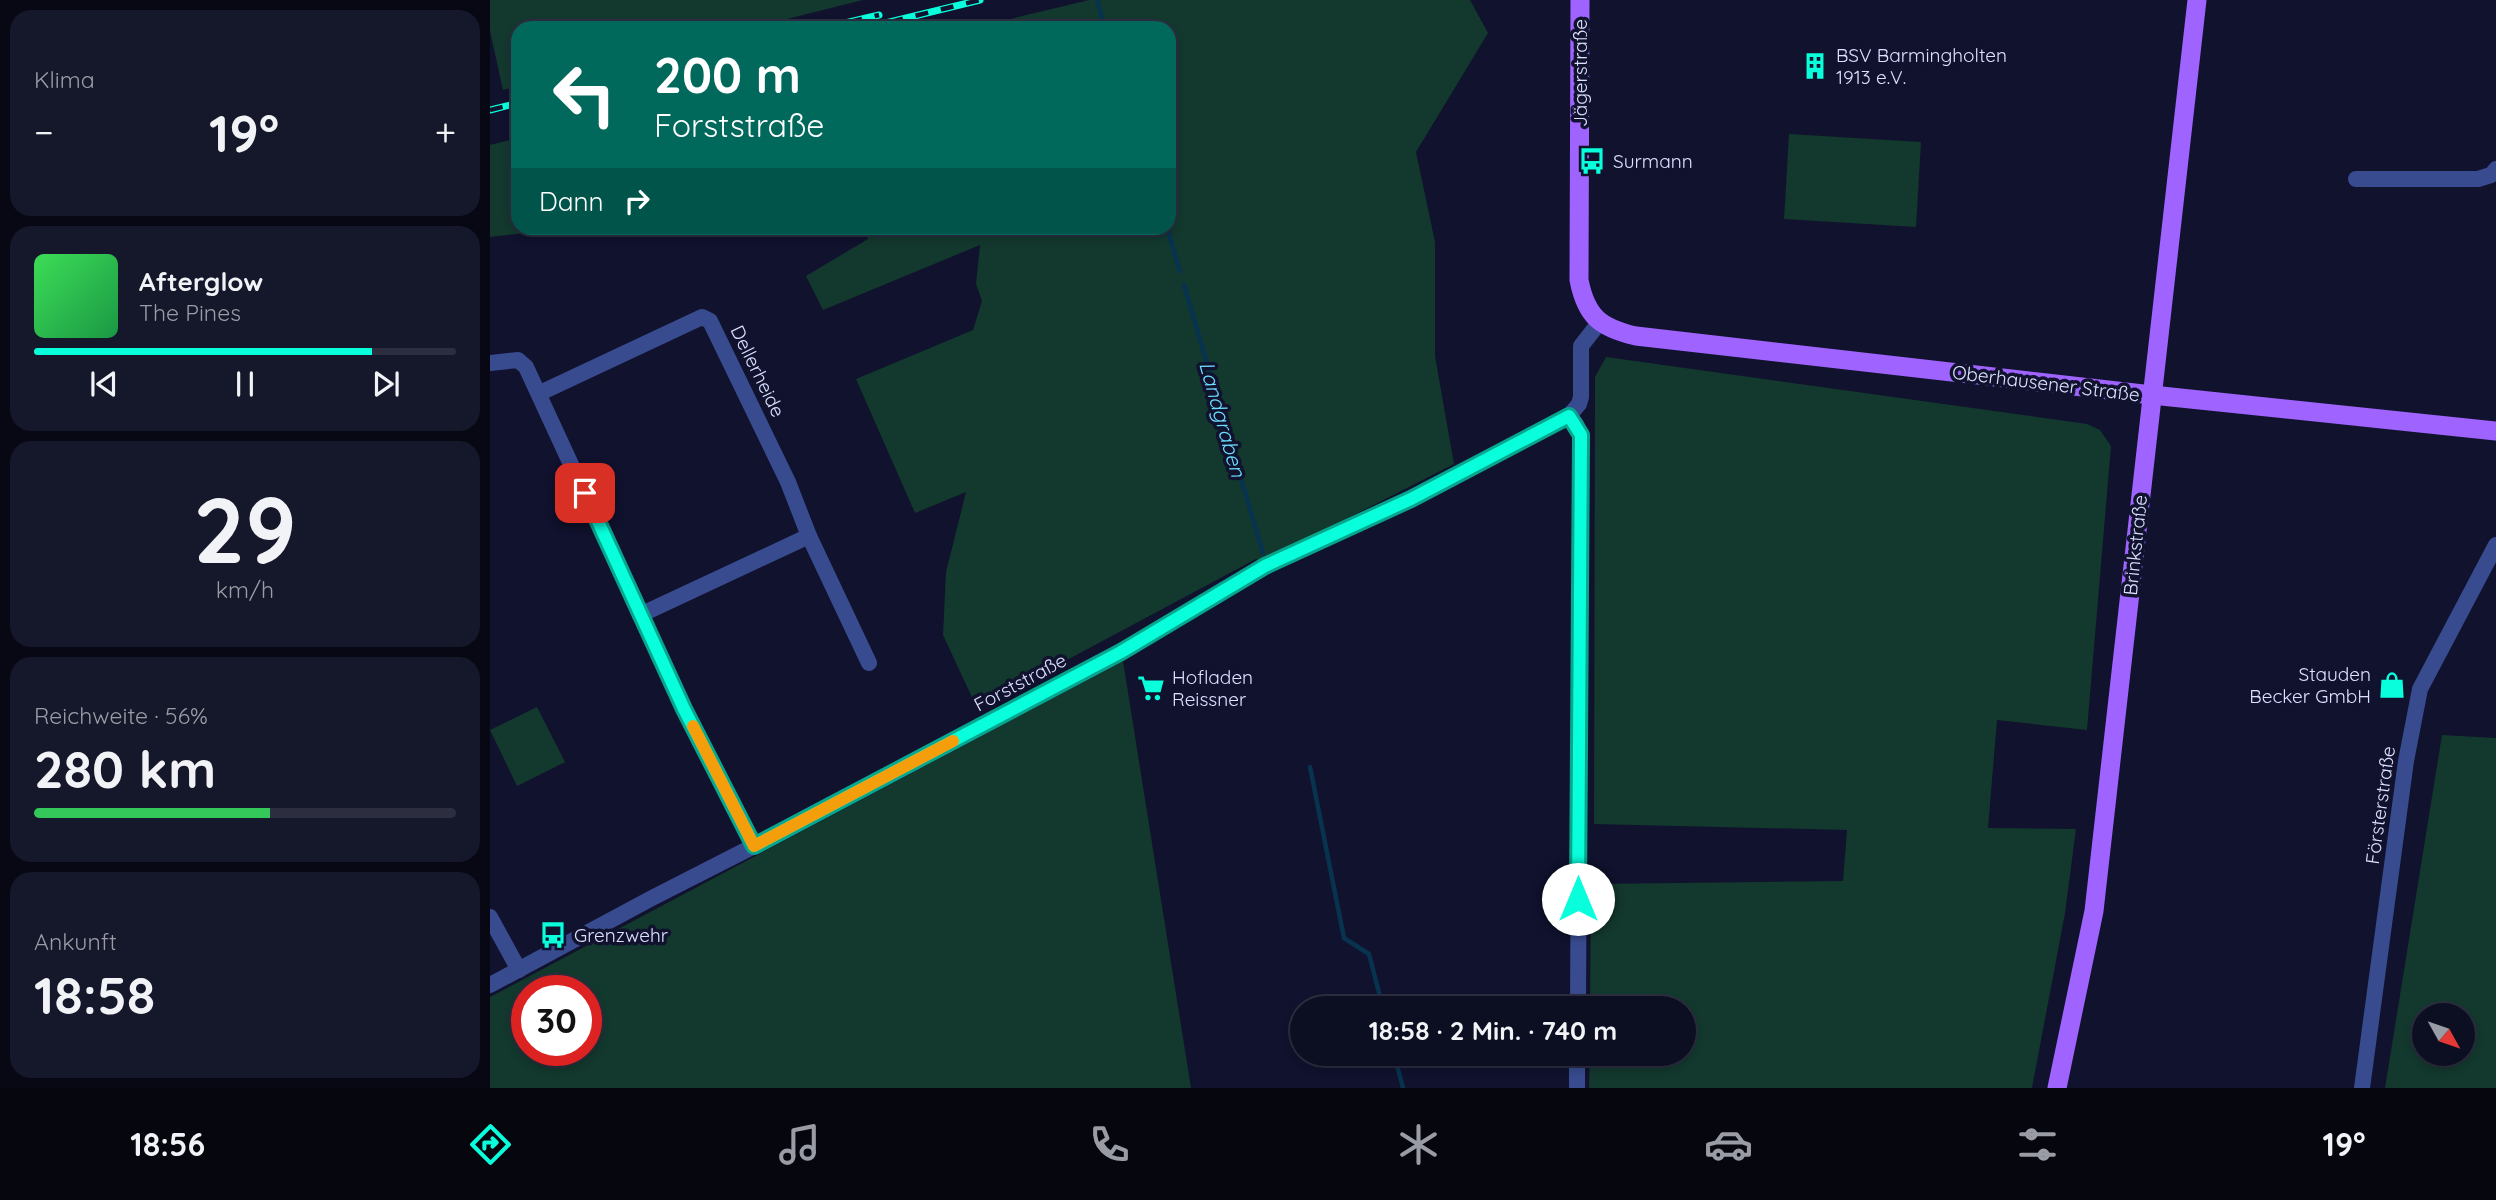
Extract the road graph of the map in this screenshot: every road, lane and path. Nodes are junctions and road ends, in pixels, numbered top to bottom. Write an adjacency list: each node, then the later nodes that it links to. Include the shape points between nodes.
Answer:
1 (1580, 0): 5 (main road, Jägerstraße, via 1579,280 1582,296)
2 (2197, 0): 8 (main road, Brinkstraße)
3 (2496, 169): 4 (street, via 2478,179)
4 (2356, 179)
5 (1599, 323): 8 (main road, Oberhausener Straße, via 1636,336); 9 (street, via 1581,346 1581,397)
6 (490, 363): 7 (street, via 522,362)
7 (540, 393): 11 (street, Dellerheide, via 706,318 757,417); 13 (street)
8 (2152, 395): 10 (main road, Oberhausener Straße); 22 (main road, Brinkstraße, via 2094,911)
9 (1569, 416): 15 (street, Forststraße, via 1411,499 1265,566 1121,652); 19 (street, via 1581,435)
10 (2496, 431)
11 (809, 536): 13 (street); 14 (street, Dellerheide)
12 (2496, 545): 23 (street, Försterstraße, via 2420,688)
13 (640, 615): 15 (street)
14 (869, 663)
15 (754, 846): 17 (street, Forststraße)
16 (490, 917): 17 (street)
17 (519, 970): 18 (street, Forststraße)
18 (490, 985)
19 (1577, 996)
20 (1577, 1066): 21 (street)
21 (1577, 1088)
22 (2057, 1088)
23 (2362, 1088)

